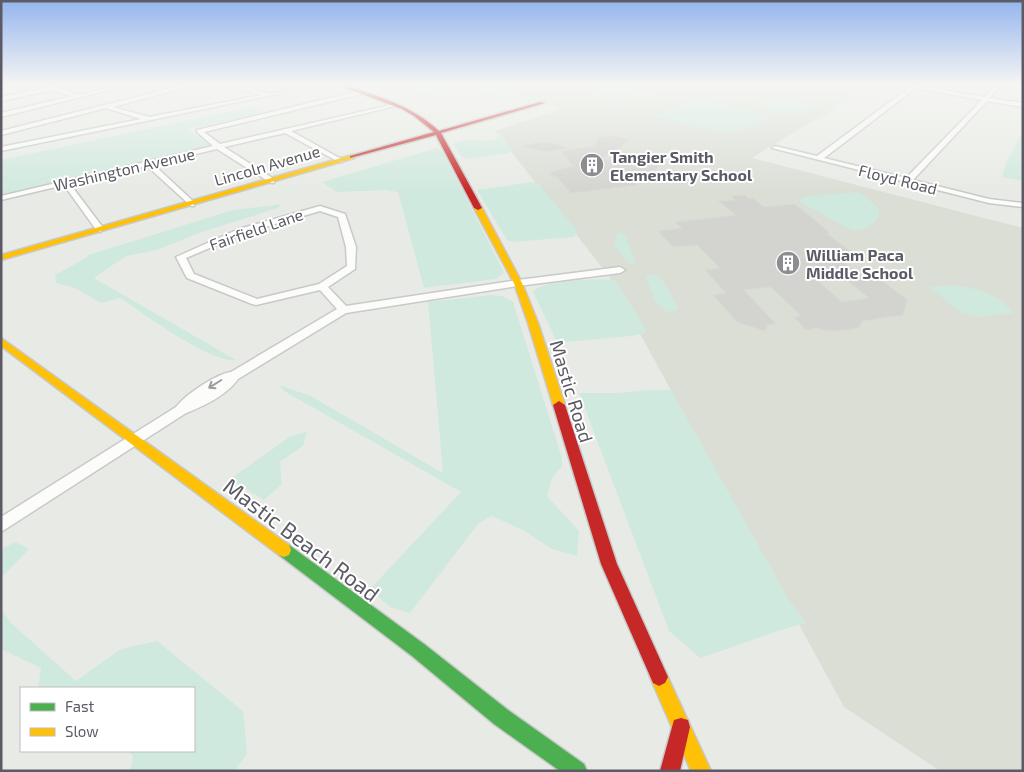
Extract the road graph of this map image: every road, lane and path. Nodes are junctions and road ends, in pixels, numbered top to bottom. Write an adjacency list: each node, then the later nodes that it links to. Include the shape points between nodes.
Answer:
1 (52, 120): 10 (street)
2 (146, 120): 14 (street)
3 (241, 120): 12 (street, via 198,130)
4 (329, 120): 9 (street, Washington Avenue)
5 (426, 120): 11 (street, Mastic Road)
6 (483, 120): 11 (street, Lincoln Avenue)
7 (870, 120): 15 (street)
8 (966, 120): 19 (street)
9 (286, 130): 12 (street, Washington Avenue); 16 (street)
10 (1, 133)
11 (438, 133): 16 (street, Lincoln Avenue); 27 (street, Mastic Road)
12 (218, 146): 17 (street, Washington Avenue); 18 (street)
13 (775, 148): 15 (street, Floyd Road)
14 (1, 149)
15 (818, 159): 19 (street, Floyd Road)
16 (341, 161): 18 (street, Lincoln Avenue)
17 (148, 163): 20 (street, Washington Avenue); 22 (street)
18 (271, 181): 22 (street, Lincoln Avenue)
19 (908, 181): 23 (street, Floyd Road)
20 (66, 183): 21 (street, Washington Avenue); 24 (street)
21 (1, 198)
22 (191, 204): 24 (street, Lincoln Avenue)
23 (1023, 205)
24 (100, 229): 25 (street, Lincoln Avenue)
25 (1, 258)
26 (620, 270): 27 (street)
27 (518, 283): 29 (street); 33 (street, Mastic Road, via 609,564)
28 (322, 286): 28 (street, Fairfield Lane, via 352,267 351,247 342,216 320,208 242,231 181,256 190,276 256,302); 29 (street)
29 (344, 310): 31 (street)
30 (1, 341): 31 (street, Mastic Beach Road)
31 (135, 440): 32 (street); 34 (street, Mastic Beach Road)
32 (1, 525)
33 (682, 727): 35 (street); 36 (street, Mastic Road)
34 (577, 771)
35 (670, 771)
36 (702, 771)

